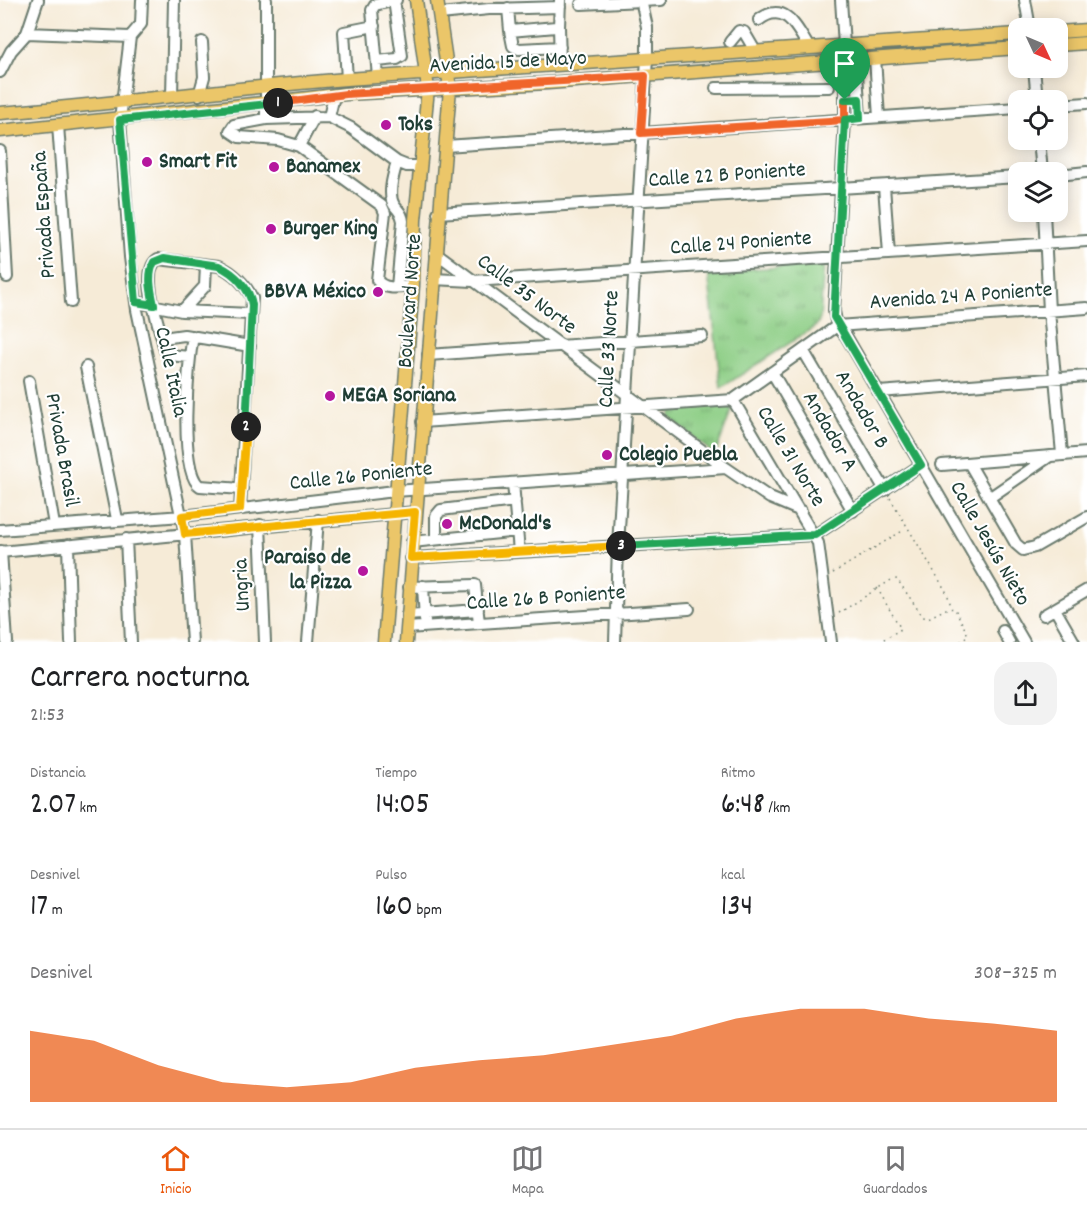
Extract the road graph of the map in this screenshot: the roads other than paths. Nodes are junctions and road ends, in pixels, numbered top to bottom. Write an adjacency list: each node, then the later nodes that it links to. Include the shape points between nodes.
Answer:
1 (38, 0): 23 (street)
2 (142, 0): 25 (street, Calle Italia, via 141,24)
3 (174, 0): 54 (street)
4 (266, 0): 48 (street)
5 (395, 0): 18 (street, via 373,7); 36 (street, via 402,56)
6 (416, 0): 43 (main road, Boulevard Norte)
7 (437, 0): 15 (main road, Boulevard Norte)
8 (660, 0): 11 (street)
9 (841, 0): 30 (street)
10 (1025, 0): 16 (street)
11 (642, 1): 13 (street); 35 (street, Calle 33 Norte)
12 (560, 3): 14 (street); 19 (street)
13 (581, 4)
14 (508, 8): 15 (street); 21 (street)
15 (440, 14): 42 (main road, Boulevard Norte)
16 (1028, 18)
17 (759, 20): 32 (street, via 779,12 788,16)
18 (374, 26): 36 (street); 46 (street, via 344,32)
19 (559, 27): 21 (street); 31 (street)
20 (1087, 30): 22 (main road)
21 (510, 31): 31 (street, via 513,46 519,49)
22 (1068, 31)
23 (27, 33): 25 (street); 41 (street)
24 (1008, 35): 30 (main road, Avenida 15 de Mayo)
25 (130, 36): 61 (street, Calle Italia)
26 (202, 42): 53 (street, via 204,77)
27 (730, 42): 33 (street, via 739,31 744,32)
28 (1087, 43): 29 (main road)
29 (1068, 44)
30 (844, 46): 32 (main road, Avenida 15 de Mayo); 39 (street)
31 (560, 47): 38 (street)
32 (809, 48): 33 (main road, Avenida 15 de Mayo)
33 (754, 49): 35 (main road, Avenida 15 de Mayo)
34 (1008, 49): 37 (main road, Avenida 15 de Mayo)
35 (647, 58): 38 (main road, Avenida 15 de Mayo); 44 (street, Calle 33 Norte)
36 (377, 61): 45 (street)
37 (876, 61): 39 (main road, Avenida 15 de Mayo); 56 (street)
38 (560, 63): 42 (main road, Avenida 15 de Mayo)
39 (851, 63): 40 (main road, Avenida 15 de Mayo); 57 (street); 58 (street)
40 (764, 66): 44 (main road, Avenida 15 de Mayo); 47 (street)
41 (0, 72)
42 (450, 72): 43 (main road, Avenida 15 de Mayo); 50 (main road, Boulevard Norte)
43 (427, 73): 45 (main road, Avenida 15 de Mayo); 52 (main road, Boulevard Norte)
44 (645, 76): 50 (main road, Avenida 15 de Mayo); 75 (street, Calle 33 Norte)
45 (378, 77): 46 (main road, Avenida 15 de Mayo)
46 (347, 79): 48 (main road, Avenida 15 de Mayo)
47 (764, 86): 49 (street); 51 (street)
48 (265, 87): 53 (main road, Avenida 15 de Mayo); 62 (street)
49 (829, 87)
50 (450, 88): 52 (main road, Avenida 15 de Mayo); 77 (main road, Boulevard Norte)
51 (716, 88)
52 (428, 89): 55 (main road, Avenida 15 de Mayo); 80 (main road, Boulevard Norte)
53 (199, 95): 54 (main road, Avenida 15 de Mayo)
54 (172, 96): 61 (main road, Avenida 15 de Mayo)
55 (334, 96): 62 (main road, Avenida 15 de Mayo); 67 (street)
56 (878, 98): 57 (street); 68 (street)
57 (859, 99): 58 (street); 69 (street)
58 (845, 100): 72 (street)
59 (0, 102): 65 (street)
60 (1087, 103): 63 (street)
61 (121, 104): 65 (main road, Avenida 15 de Mayo); 71 (street, Calle Italia)
62 (265, 104): 70 (street); 71 (main road, Avenida 15 de Mayo)
63 (1068, 104)
64 (1008, 109): 68 (street)
65 (0, 113)
66 (315, 116): 67 (street); 70 (street); 76 (street)
67 (329, 117): 79 (street)
68 (879, 117): 69 (street)
69 (860, 118): 72 (street)
70 (266, 119): 76 (street, via 238,123 230,131 239,137)
71 (120, 120): 73 (main road, Avenida 15 de Mayo); 103 (street, Calle Italia)
72 (845, 120): 75 (street); 85 (street)
73 (58, 125): 74 (main road, Avenida 15 de Mayo); 102 (street, Privada España)
74 (0, 131)
75 (641, 133): 77 (street); 86 (street, Calle 33 Norte)
76 (298, 146): 87 (street)
77 (446, 146): 88 (main road, Boulevard Norte)
78 (0, 151): 97 (street)
79 (397, 162): 80 (street); 87 (street)
80 (420, 166): 100 (main road, Boulevard Norte)
81 (1087, 172): 82 (street)
82 (1068, 174)
83 (1008, 178): 84 (street, Calle 22 B Poniente)
84 (884, 186): 85 (street, Calle 22 B Poniente); 93 (street)
85 (840, 188): 86 (street, Calle 22 B Poniente); 94 (street)
86 (638, 201): 88 (street, Calle 22 B Poniente); 96 (street, Calle 33 Norte)
87 (387, 204): 101 (street, via 403,216); 101 (street, via 377,280 382,286)
88 (438, 213): 92 (main road, Boulevard Norte)
89 (1045, 222): 91 (street)
90 (1087, 241): 91 (street, Calle 24 Poniente)
91 (1047, 244): 93 (street, Calle 24 Poniente); 107 (street)
92 (435, 252): 98 (main road, Boulevard Norte); 99 (street, Calle 35 Norte)
93 (889, 254): 94 (street, Calle 24 Poniente)
94 (836, 257): 96 (street, Calle 24 Poniente); 109 (street)
95 (206, 265): 104 (street, via 164,258 154,262 150,289); 106 (street, via 205,286); 108 (street, via 228,270 248,289)
96 (634, 270): 99 (street, Calle 24 Poniente); 113 (street, Calle 33 Norte)
97 (7, 277)
98 (433, 279): 99 (street, Calle 24 Poniente); 117 (main road, Boulevard Norte)
99 (473, 280): 114 (street, Calle 35 Norte)
100 (413, 286): 101 (street); 144 (main road, Boulevard Norte)
101 (397, 287)
102 (71, 302)
103 (136, 302): 104 (street); 130 (street, Calle Italia)
104 (154, 305): 106 (street); 112 (street)
105 (1087, 308): 107 (street, Avenida 24 A Poniente)
106 (182, 311): 108 (street)
107 (1050, 311): 109 (street, Avenida 24 A Poniente); 122 (street)
108 (251, 314): 115 (street)
109 (837, 326): 116 (street); 124 (street, Calle Jesús Nieto)
110 (193, 336): 112 (street); 115 (street); 118 (street)
111 (702, 336): 113 (street)
112 (163, 338): 118 (street, via 167,354)
113 (630, 340): 114 (street); 125 (street, Calle 33 Norte)
114 (559, 345): 117 (street); 125 (street, Calle 35 Norte)
115 (250, 346): 141 (street)
116 (803, 350): 120 (street); 143 (street, Andador B)
117 (428, 355): 129 (main road, Boulevard Norte)
118 (189, 357): 131 (street)
119 (86, 367): 155 (street)
120 (772, 372): 126 (street); 150 (street, Andador A)
121 (1087, 376): 122 (street)
122 (1056, 377): 124 (street); 133 (street)
123 (29, 381): 157 (street, Privada Brasil)
124 (879, 392): 135 (street, Calle Jesús Nieto)
125 (627, 393): 127 (street, Calle 35 Norte); 128 (street, Calle 33 Norte)
126 (733, 400): 127 (street); 149 (street, Calle 31 Norte)
127 (645, 406): 128 (street); 137 (street, Calle 35 Norte)
128 (626, 407): 129 (street); 138 (street, Calle 33 Norte)
129 (422, 422): 142 (main road, Boulevard Norte)
130 (166, 443): 131 (street); 153 (street, Calle Italia)
131 (188, 444): 141 (street, via 195,483)
132 (1087, 453): 133 (street)
133 (1056, 455): 134 (street); 145 (street)
134 (969, 463): 136 (street); 145 (street)
135 (921, 465): 143 (street); 196 (street, Calle Jesús Nieto)
136 (942, 465)
137 (726, 468): 138 (street, Calle 26 Poniente); 149 (street, Calle 35 Norte, via 770,498)
138 (622, 475): 139 (street, Calle 26 Poniente); 168 (street, Calle 33 Norte)
139 (513, 483): 140 (street, Calle 26 Poniente); 146 (street)
140 (449, 488): 142 (street, Calle 26 Poniente); 147 (street)
141 (242, 489): 148 (street)
142 (416, 490): 144 (street, Calle 26 Poniente); 151 (main road, Boulevard Norte)
143 (885, 490): 150 (street)
144 (395, 491): 148 (street, Calle 26 Poniente); 152 (main road, Boulevard Norte)
145 (989, 498): 154 (street, via 1023,550)
146 (515, 501): 147 (street); 161 (street)
147 (451, 507): 165 (street, via 437,512)
148 (235, 510): 153 (street, Calle 26 Poniente); 160 (street)
149 (801, 511): 163 (street, Calle 31 Norte)
150 (853, 511): 163 (street)
151 (415, 512): 152 (street, Calle 26 Poniente); 166 (main road, Boulevard Norte)
152 (394, 514): 156 (street, Calle 26 Poniente); 191 (main road, Boulevard Norte)
153 (182, 516): 155 (street, Calle 26 Poniente); 162 (street, Calle Italia)
154 (1087, 517)
155 (117, 519): 157 (street, Calle 26 Poniente)
156 (318, 520): 158 (street, Calle 26 Poniente); 190 (street)
157 (54, 525): 159 (street, Calle 26 Poniente)
158 (260, 525): 160 (street, Calle 26 Poniente); 189 (street, Ungria)
159 (0, 530)
160 (232, 530): 162 (street, Calle 26 Poniente)
161 (518, 531): 165 (street); 170 (street)
162 (185, 534): 164 (street, Calle 26 Poniente); 188 (street, Calle Italia)
163 (815, 535): 168 (street); 194 (street)
164 (126, 539): 167 (street, Calle 26 Poniente); 187 (street)
165 (435, 539): 166 (street)
166 (412, 542): 171 (main road, Boulevard Norte)
167 (68, 545): 169 (street, Calle 26 Poniente); 186 (street)
168 (618, 546): 170 (street); 179 (street, Calle 33 Norte)
169 (0, 551): 185 (street)
170 (519, 552): 171 (street)
171 (411, 558): 173 (main road, Boulevard Norte)
172 (423, 586): 173 (street); 177 (street, via 475,585); 178 (street)
173 (409, 587): 181 (main road, Boulevard Norte)
174 (1087, 590): 176 (street)
175 (689, 609): 179 (street, Calle 26 B Poniente)
176 (1055, 609): 180 (street); 197 (street)
177 (478, 610): 178 (street); 182 (street)
178 (425, 614): 181 (street); 183 (street)
179 (616, 614): 182 (street, Calle 26 B Poniente); 193 (street, Calle 33 Norte)
180 (1044, 615)
181 (407, 621): 183 (street, Calle 26 B Poniente); 192 (main road, Boulevard Norte)
182 (479, 623): 183 (street, Calle 26 B Poniente)
183 (425, 627)
184 (1003, 631): 195 (street)
185 (7, 642)
186 (71, 642)
187 (131, 642)
188 (192, 642)
189 (265, 642)
190 (308, 642)
191 (384, 642)
192 (406, 642)
193 (615, 642)
194 (831, 642)
195 (1009, 642)
196 (1024, 642)
197 (1074, 642)

